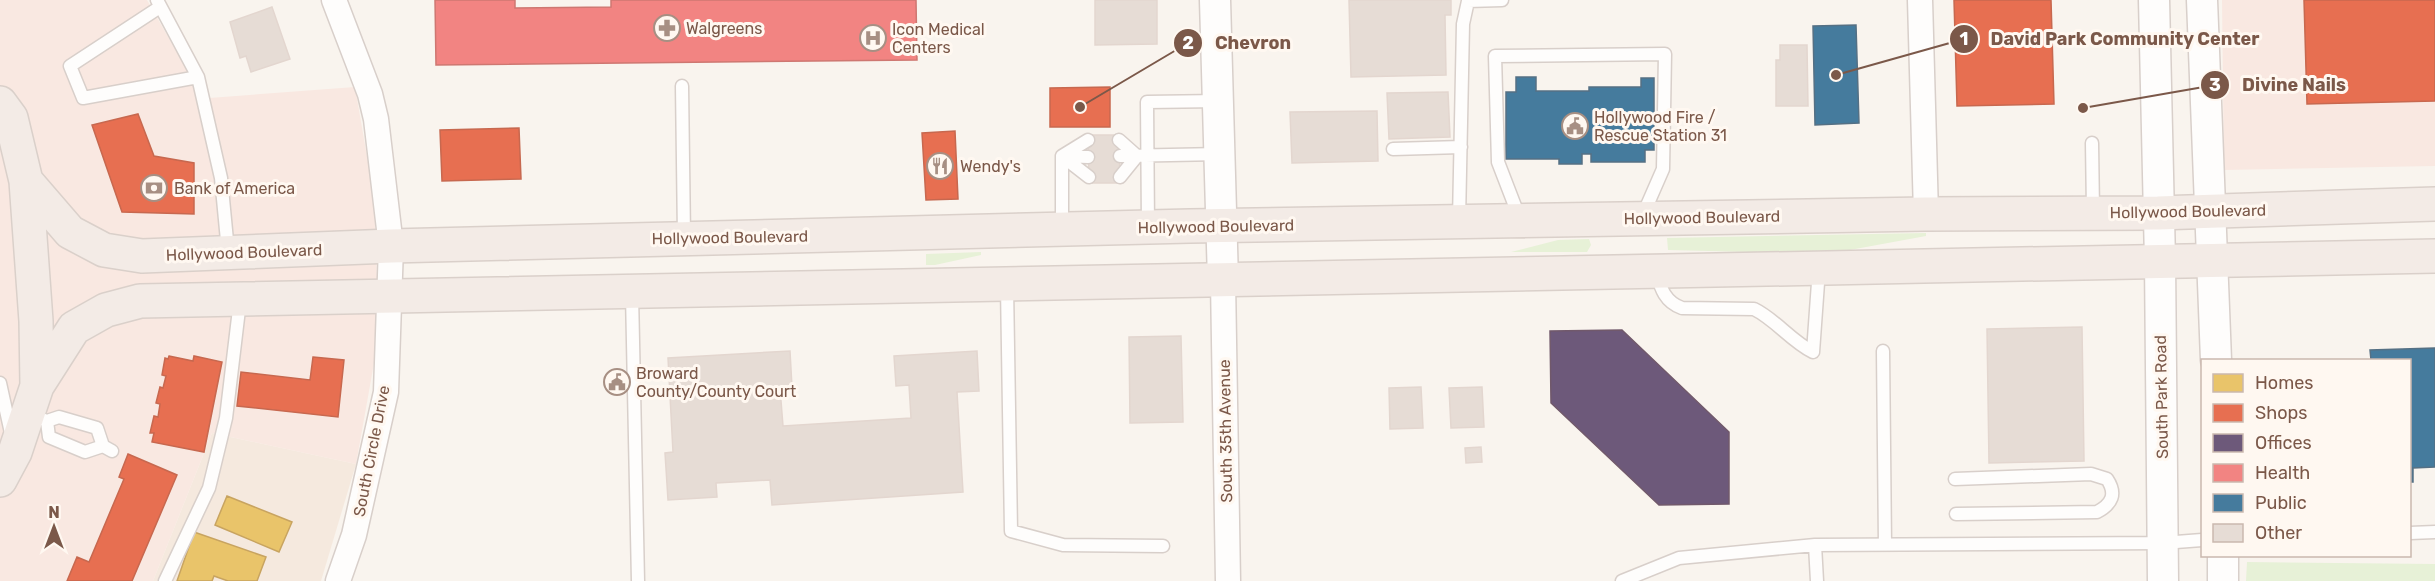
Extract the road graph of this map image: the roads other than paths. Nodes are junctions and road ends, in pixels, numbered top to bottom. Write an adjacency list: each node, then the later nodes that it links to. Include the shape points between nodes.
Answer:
1 (334, 0): 38 (street, South Circle Drive, via 376,119)
2 (1215, 0): 11 (street)
3 (1502, 0): 7 (lane)
4 (1920, 0): 30 (street)
5 (2154, 0): 29 (street, South Park Road)
6 (2202, 0): 27 (street)
7 (1468, 1): 16 (lane, via 1463,24)
8 (158, 3): 9 (lane); 9 (lane, via 70,66 83,98)
9 (198, 77): 39 (lane, via 221,178)
10 (682, 86): 37 (lane)
11 (1219, 101): 18 (street); 21 (lane, via 1147,102)
12 (0, 103): 25 (highway, Hollywood Boulevard, via 11,118)
13 (1088, 140): 19 (lane)
14 (1119, 140): 21 (lane)
15 (2092, 143): 28 (lane)
16 (1461, 147): 17 (lane); 33 (lane)
17 (1393, 149)
18 (1220, 154): 21 (lane); 34 (street)
19 (1062, 156): 22 (lane); 23 (lane); 36 (lane)
20 (1120, 156): 21 (lane)
21 (1142, 156): 24 (lane); 35 (lane)
22 (1088, 157)
23 (1089, 177)
24 (1120, 177)
25 (26, 181): 39 (highway, Hollywood Boulevard, via 70,232 104,250 142,256); 53 (highway, Hollywood Boulevard, via 36,321)
26 (2435, 204): 27 (highway, Hollywood Boulevard)
27 (2209, 212): 29 (highway, Hollywood Boulevard); 42 (street)
28 (2093, 213): 29 (highway, Hollywood Boulevard); 30 (highway, Hollywood Boulevard)
29 (2157, 213): 41 (street, South Park Road)
30 (1926, 214): 31 (highway, Hollywood Boulevard)
31 (1641, 218): 32 (highway, Hollywood Boulevard); 32 (lane, via 1663,169 1665,54 1495,56 1498,162)
32 (1520, 220): 33 (highway, Hollywood Boulevard)
33 (1459, 221): 34 (highway, Hollywood Boulevard)
34 (1221, 225): 35 (highway, Hollywood Boulevard); 45 (street)
35 (1148, 227): 36 (highway, Hollywood Boulevard)
36 (1062, 229): 37 (highway, Hollywood Boulevard)
37 (684, 238): 38 (highway, Hollywood Boulevard)
38 (391, 246): 39 (highway, Hollywood Boulevard); 48 (street, South Circle Drive)
39 (228, 252)
40 (2435, 256): 42 (highway, Hollywood Boulevard)
41 (2160, 261): 42 (highway, Hollywood Boulevard); 43 (highway, Hollywood Boulevard); 60 (street, South Park Road)
42 (2212, 261): 51 (street)
43 (1819, 268): 44 (highway, Hollywood Boulevard); 44 (lane, via 1814,352 1754,309 1682,308 1672,304 1662,291)
44 (1656, 272): 45 (highway, Hollywood Boulevard)
45 (1223, 281): 46 (highway, Hollywood Boulevard); 68 (street, South 35th Avenue)
46 (1007, 285): 47 (highway, Hollywood Boulevard); 63 (lane, via 1011,531 1063,544)
47 (632, 293): 48 (highway, Hollywood Boulevard); 67 (lane)
48 (390, 298): 49 (highway, Hollywood Boulevard); 66 (street, South Circle Drive, via 386,392 354,535)
49 (240, 300): 53 (highway, Hollywood Boulevard, via 140,301 106,310 74,328); 65 (lane, via 226,418 209,488)
50 (1884, 351): 62 (lane)
51 (2216, 359)
52 (0, 383): 54 (lane)
53 (37, 407): 53 (lane, via 97,428 107,449 85,452 49,437); 54 (highway, Hollywood Boulevard)
54 (7, 466)
55 (1955, 479): 56 (lane, via 2091,474 2108,479 2113,489 2113,499 2097,512)
56 (1956, 514)
57 (2435, 532): 58 (lane)
58 (2411, 533)
59 (2201, 540): 60 (lane)
60 (2163, 543): 62 (lane); 71 (street, South Park Road)
61 (1815, 544): 62 (lane); 69 (lane, via 1680,558); 70 (lane)
62 (1885, 544)
63 (1163, 546)
64 (2223, 557): 72 (street)
65 (165, 581)
66 (338, 581)
67 (638, 581)
68 (1228, 581)
69 (1622, 581)
70 (1817, 581)
71 (2163, 581)
72 (2223, 581)

